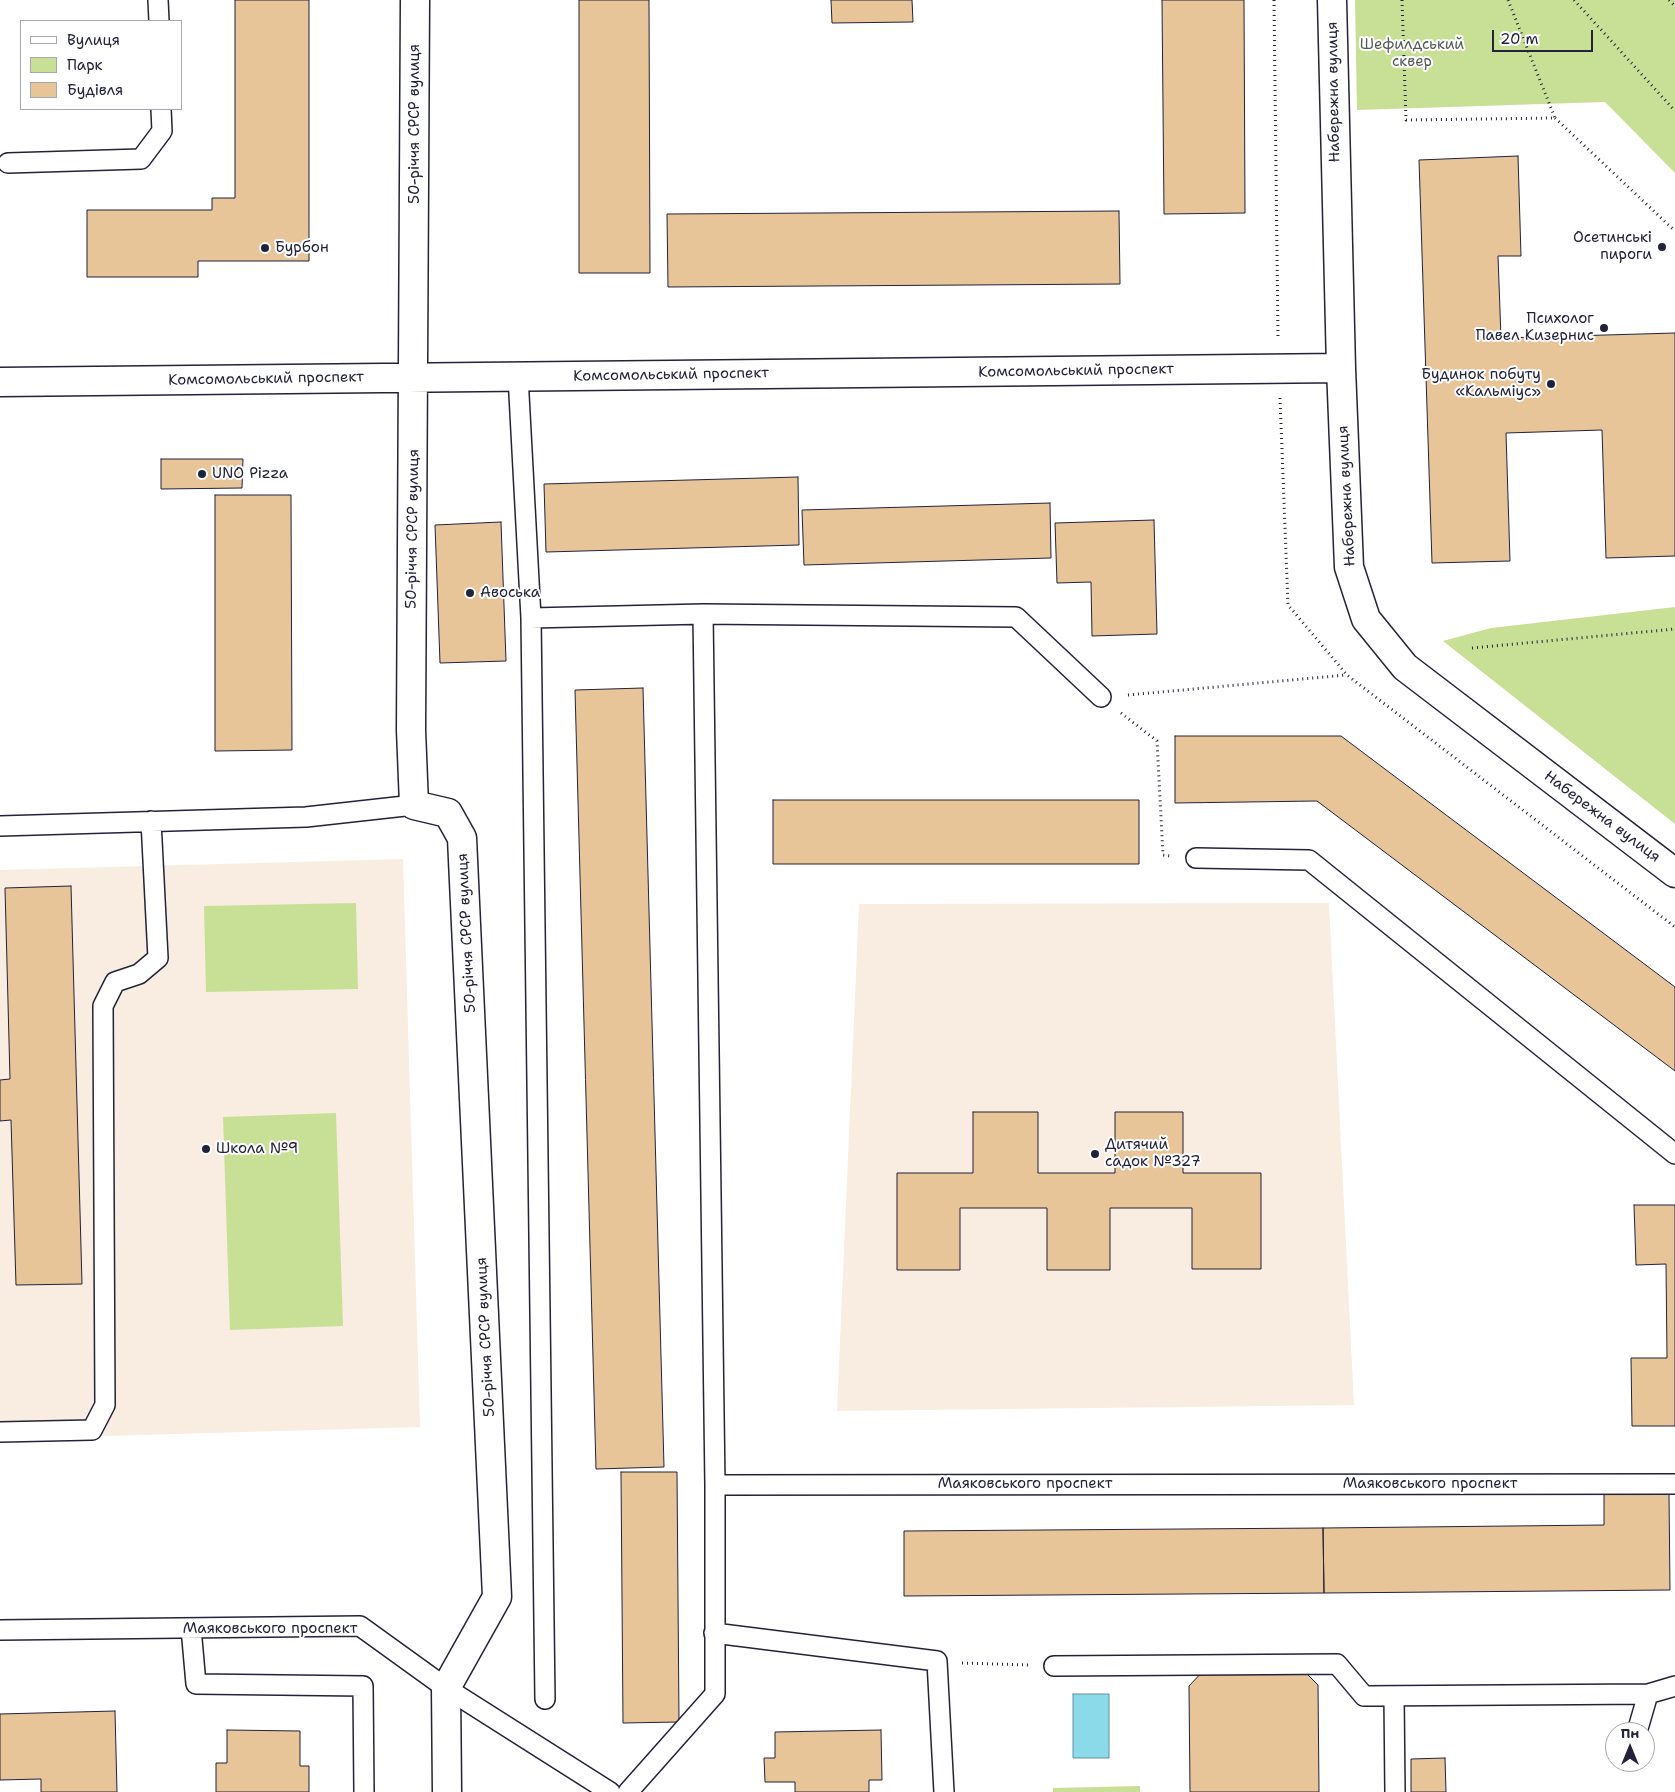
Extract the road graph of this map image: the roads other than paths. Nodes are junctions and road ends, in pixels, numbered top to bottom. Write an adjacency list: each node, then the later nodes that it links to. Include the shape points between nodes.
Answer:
1 (158, 0): 4 (lane)
2 (415, 0): 9 (street, 50-річчя СРСР вулиця)
3 (1332, 0): 7 (street, Набережна вулиця)
4 (159, 20)
5 (161, 110): 6 (lane, via 162,131 140,159)
6 (8, 163)
7 (1341, 368): 8 (street, Комсомольський проспект); 18 (street, Набережна вулиця, via 1349,567 1366,619 1404,667)
8 (518, 376): 9 (street, Комсомольський проспект); 12 (lane)
9 (414, 378): 10 (street, Комсомольський проспект); 14 (street, 50-річчя СРСР вулиця, via 411,730)
10 (0, 382)
11 (703, 614): 12 (lane); 13 (lane, via 1016,616); 21 (lane)
12 (531, 618): 31 (lane)
13 (1101, 697)
14 (414, 805): 15 (lane, via 306,817); 28 (street, 50-річчя СРСР вулиця, via 448,813 462,838 497,1597)
15 (151, 821): 16 (lane); 20 (lane, via 158,958 139,974 115,982 103,1006 105,1404 92,1430)
16 (0, 826)
17 (1196, 858): 19 (lane, via 1309,860)
18 (1675, 873)
19 (1675, 1154)
20 (0, 1432)
21 (715, 1484): 22 (lane, Маяковського проспект); 25 (lane)
22 (1675, 1484)
23 (190, 1628): 24 (lane, Маяковського проспект); 28 (lane, Маяковського проспект, via 360,1626); 33 (lane, via 196,1684 363,1686)
24 (0, 1630)
25 (714, 1633): 36 (lane, via 715,1694); 37 (lane, via 937,1661)
26 (1054, 1666): 30 (lane, via 1336,1664 1364,1696)
27 (1675, 1686): 29 (lane)
28 (446, 1688): 34 (street, 50-річчя СРСР вулиця); 35 (lane, Маяковського проспект)
29 (1648, 1694): 30 (lane); 32 (lane)
30 (1394, 1696): 38 (lane)
31 (545, 1699)
32 (1640, 1722)
33 (364, 1792)
34 (447, 1792)
35 (610, 1792)
36 (628, 1792)
37 (944, 1792)
38 (1395, 1792)

